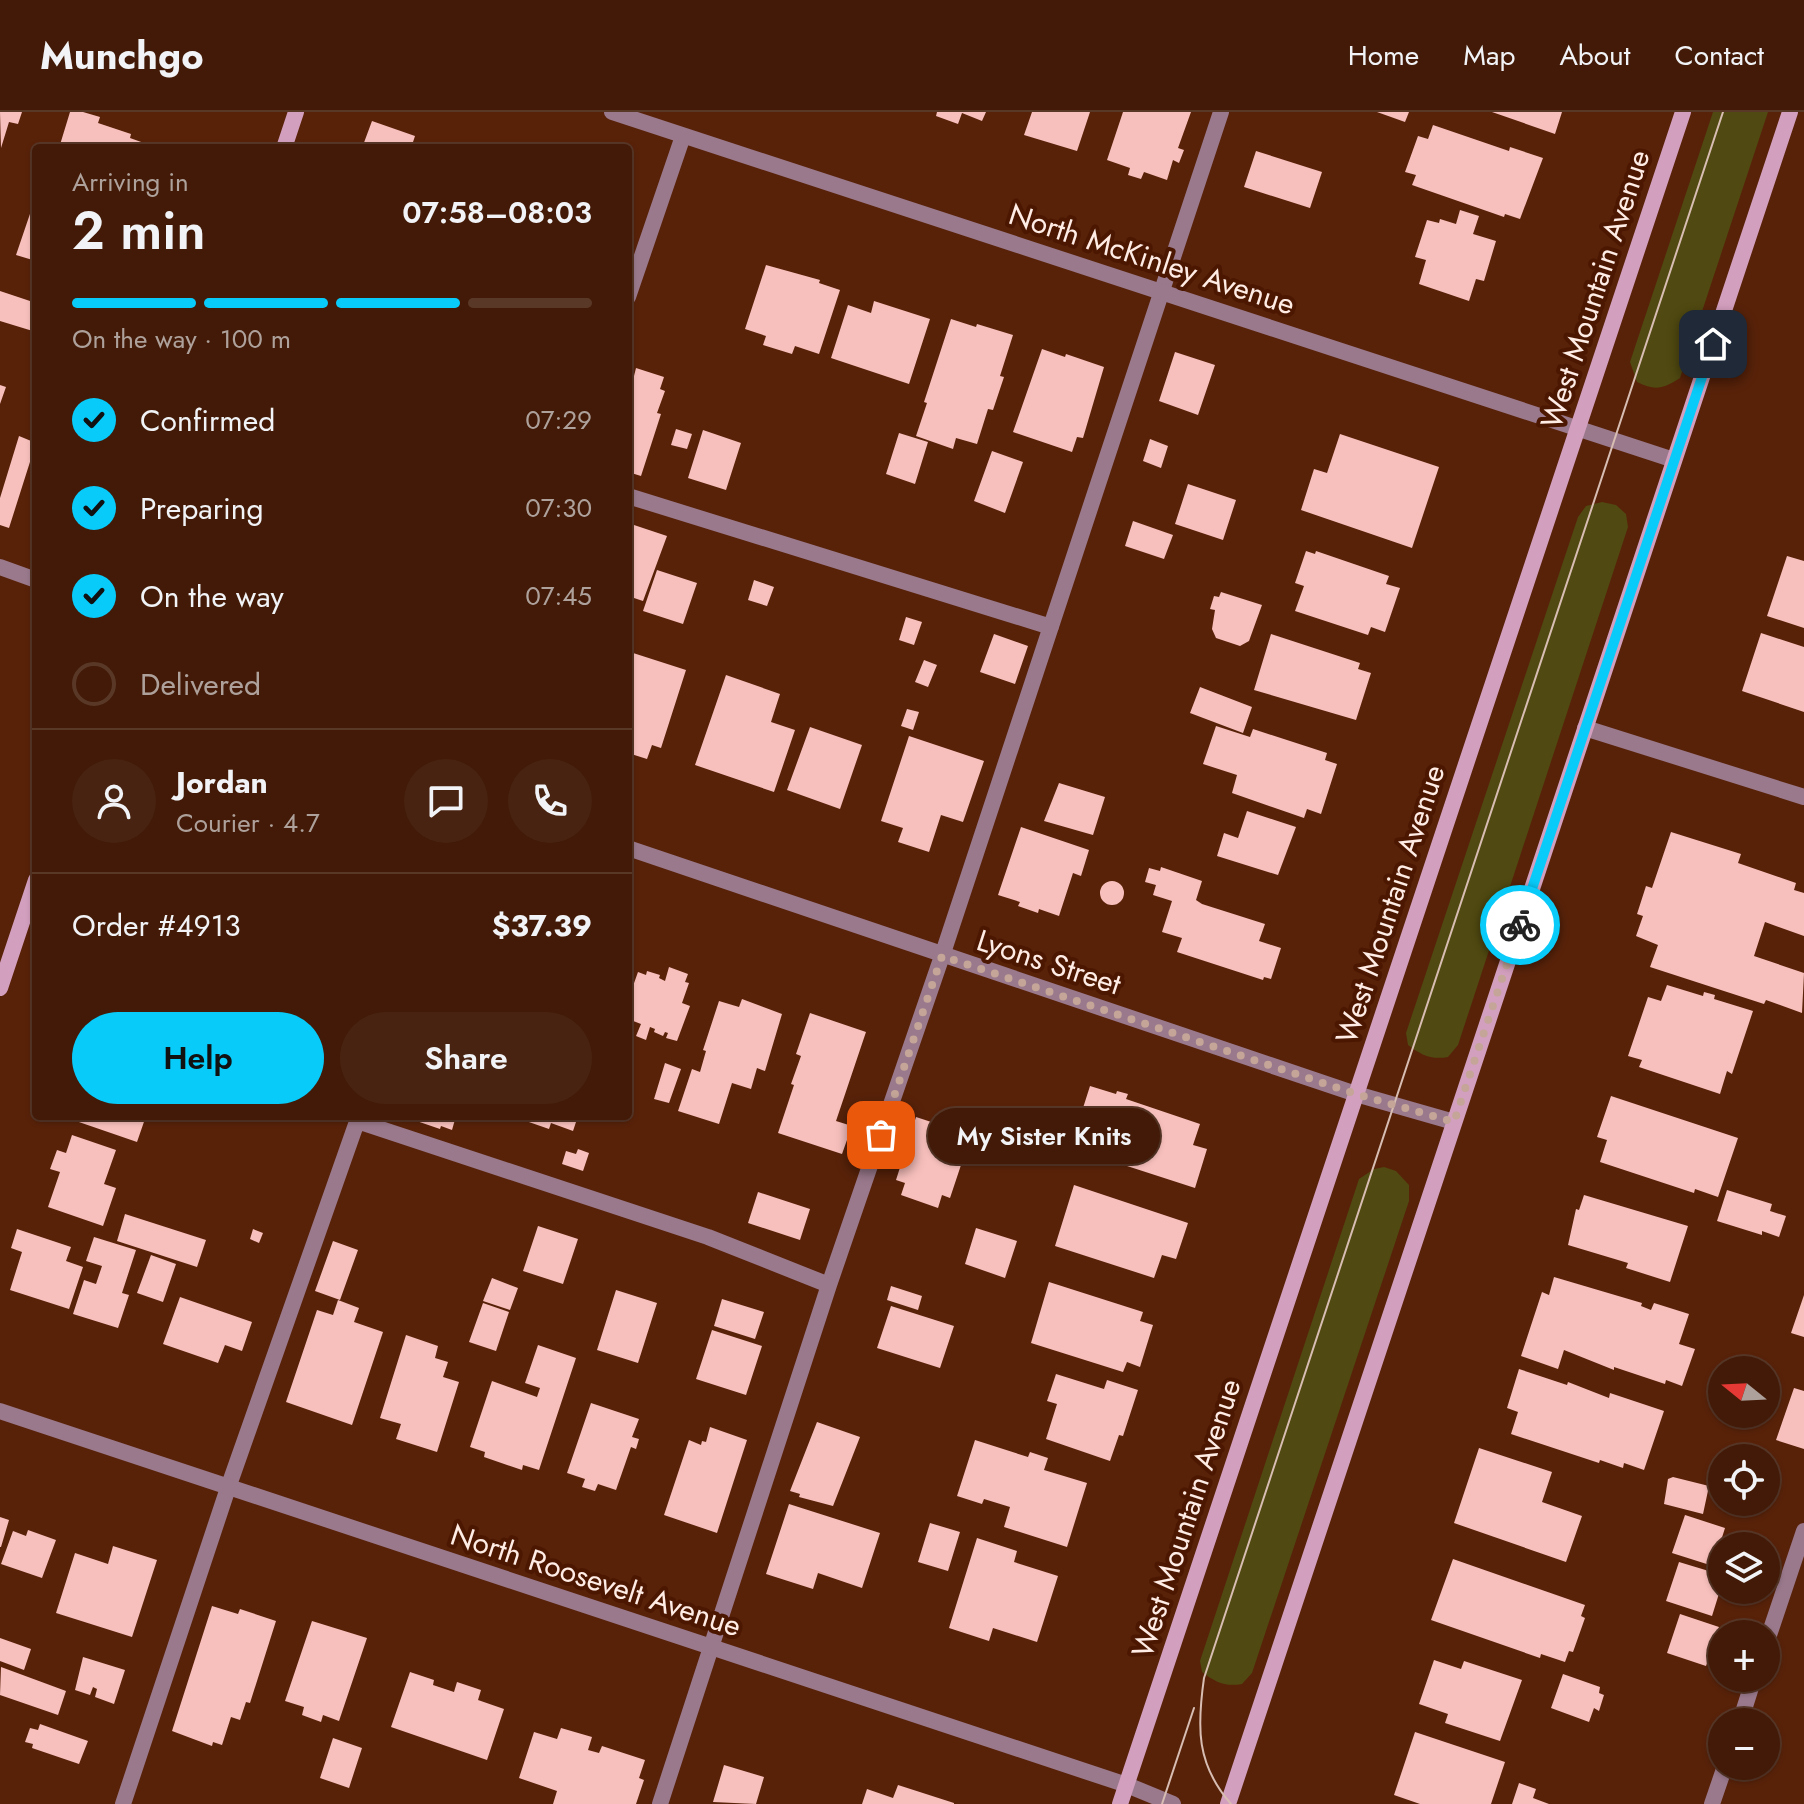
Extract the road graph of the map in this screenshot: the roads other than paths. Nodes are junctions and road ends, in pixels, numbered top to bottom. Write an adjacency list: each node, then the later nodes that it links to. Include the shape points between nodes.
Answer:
1 (296, 112): 7 (street)
2 (612, 112): 6 (street, North McKinley Avenue)
3 (1221, 112): 9 (street)
4 (1683, 112): 10 (street, West Mountain Avenue)
5 (1790, 112): 11 (street)
6 (683, 136): 8 (street); 9 (street, North McKinley Avenue)
7 (285, 144)
8 (632, 285)
9 (1162, 291): 10 (street, North McKinley Avenue); 15 (street)
10 (1578, 429): 11 (street, North McKinley Avenue); 22 (street, West Mountain Avenue)
11 (1674, 460): 16 (street)
12 (632, 497): 15 (street)
13 (0, 567): 14 (street)
14 (32, 579)
15 (1051, 627): 20 (street)
16 (1585, 728): 17 (street); 25 (street)
17 (1804, 797)
18 (632, 849): 20 (street, Lyons Street)
19 (32, 892): 21 (street)
20 (942, 956): 22 (street, Lyons Street); 26 (street)
21 (0, 988)
22 (1356, 1094): 25 (street, Lyons Street); 33 (street, West Mountain Avenue)
23 (358, 1120): 28 (street)
24 (361, 1120): 26 (street, via 708,1237)
25 (1454, 1122): 38 (street)
26 (829, 1285): 31 (street)
27 (0, 1411): 28 (street, North Roosevelt Avenue)
28 (228, 1488): 31 (street, North Roosevelt Avenue); 34 (street)
29 (1804, 1531): 30 (street)
30 (1774, 1620)
31 (713, 1648): 33 (street, North Roosevelt Avenue); 35 (street)
32 (1720, 1780): 39 (street)
33 (1127, 1785): 36 (street, West Mountain Avenue); 37 (street, North Roosevelt Avenue)
34 (123, 1804)
35 (660, 1804)
36 (1120, 1804)
37 (1173, 1804)
38 (1228, 1804)
39 (1712, 1804)

